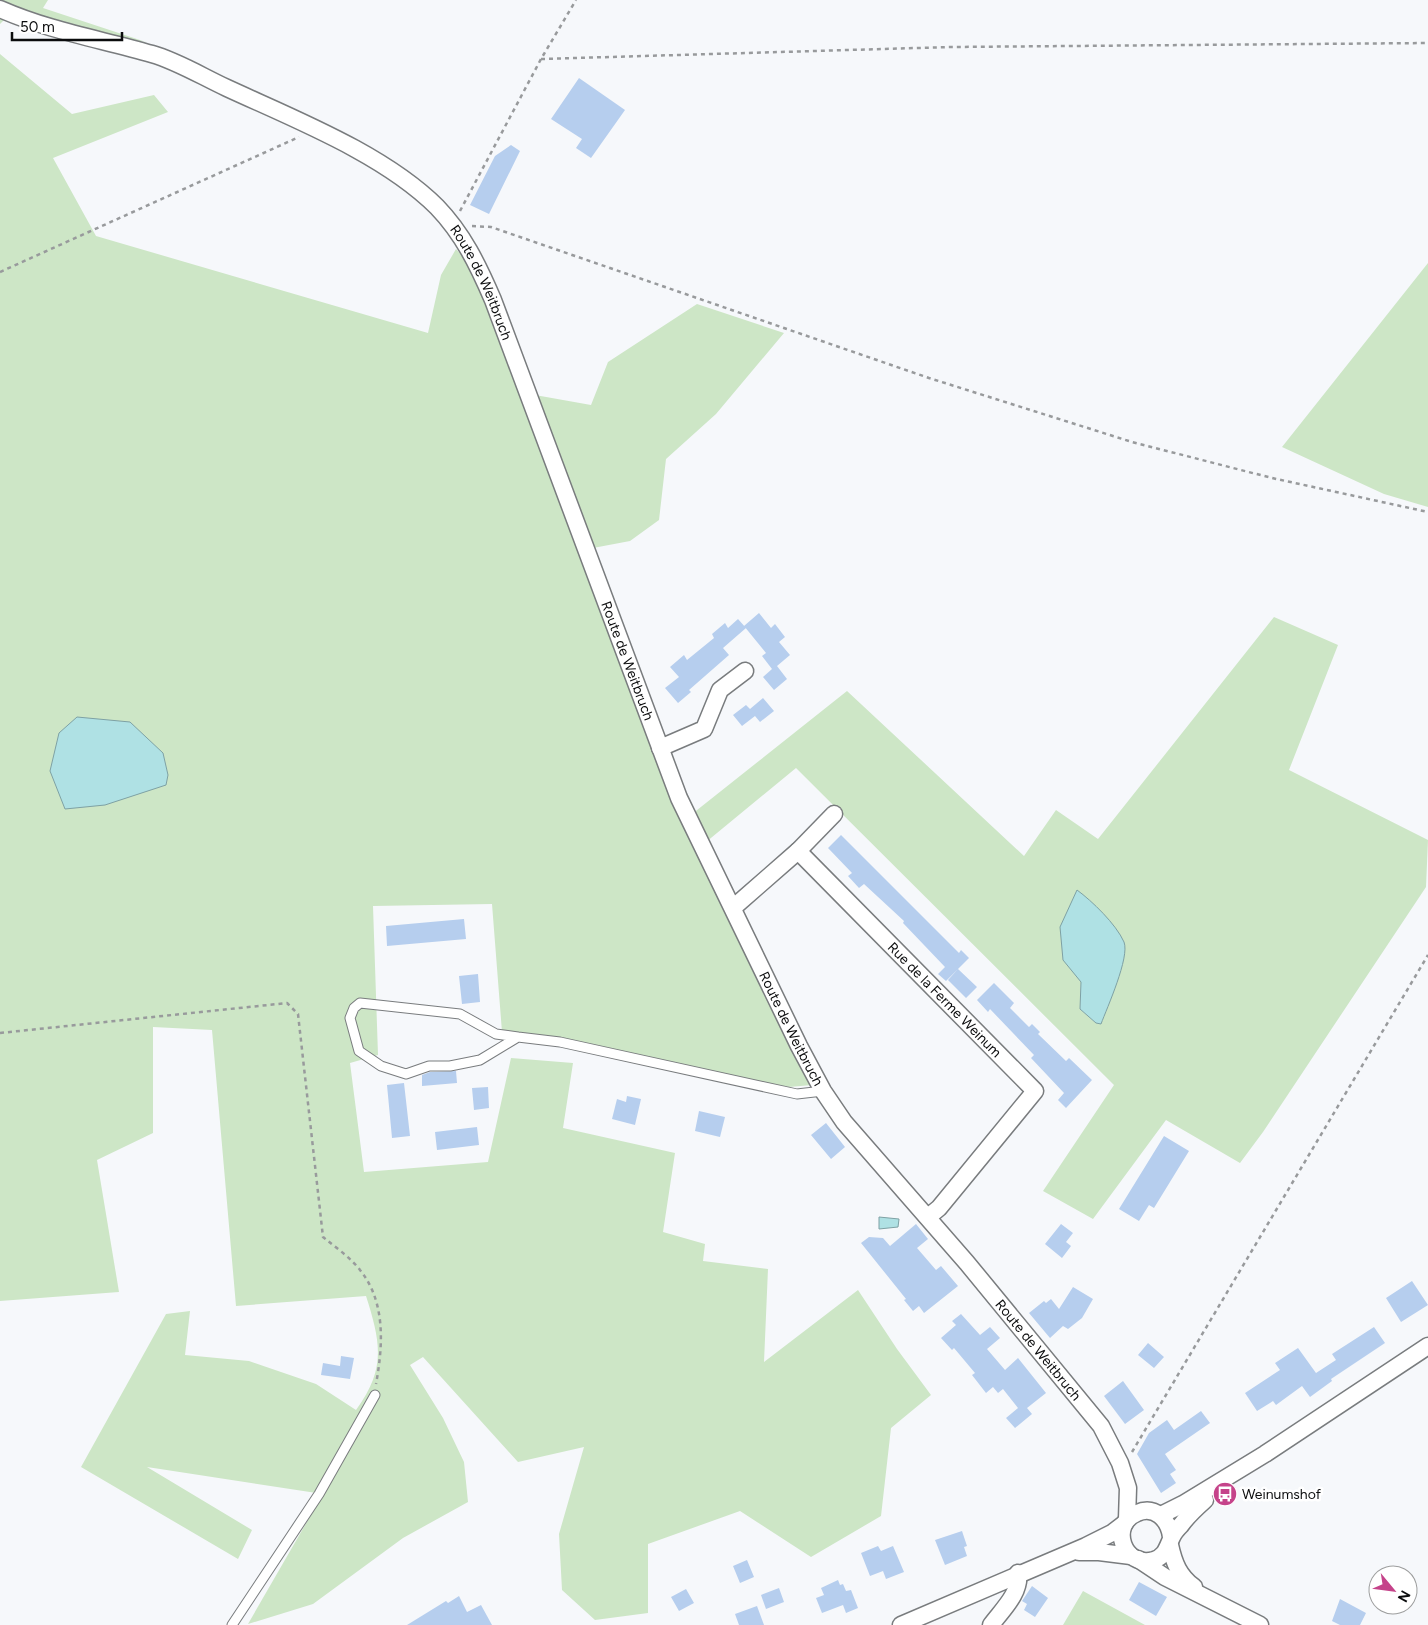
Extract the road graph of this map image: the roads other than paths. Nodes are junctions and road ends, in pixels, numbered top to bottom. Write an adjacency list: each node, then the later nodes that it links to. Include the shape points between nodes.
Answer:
1 (0, 9): 3 (street, Route de Weitbruch, via 50,28 153,54 316,129 374,161 436,205 472,252 493,300)
2 (745, 671): 3 (street, via 720,690 704,729)
3 (660, 748): 6 (street, Route de Weitbruch, via 679,798)
4 (834, 814): 5 (street)
5 (798, 851): 6 (street); 9 (street, Rue de la Ferme Weinum, via 1035,1091 939,1208)
6 (734, 907): 8 (street, Route de Weitbruch)
7 (518, 1037): 7 (lane, via 480,1060 429,1066 406,1074 381,1066 359,1051 350,1018 360,1003 460,1014 496,1034); 8 (lane, via 560,1042 797,1094)
8 (823, 1091): 9 (street, Route de Weitbruch, via 844,1122)
9 (928, 1217): 13 (street, Route de Weitbruch, via 1101,1426 1120,1463)
10 (1428, 1346): 12 (street)
11 (375, 1395): 21 (lane, via 319,1494)
12 (1265, 1454): 14 (street, via 1184,1504); 16 (street, via 1190,1513)
13 (1128, 1488): 14 (street, Route de Weitbruch); 15 (street, Route de Weitbruch)
14 (1156, 1513): 15 (street, via 1139,1512); 16 (street, Route de Weitbruch, via 1167,1521)
15 (1126, 1521): 17 (street, via 1112,1533); 18 (street, Route de Weitbruch, via 1122,1544)
16 (1171, 1541): 18 (street, via 1160,1557 1153,1560); 20 (street, Route de Weitbruch, via 1176,1568 1182,1577)
17 (1069, 1553): 18 (street, via 1099,1552); 19 (street)
18 (1134, 1558): 20 (street, Route de Weitbruch)
19 (1018, 1573): 22 (street); 23 (street, via 1020,1582 1015,1592)
20 (1208, 1597): 24 (street, Route de Weitbruch)
21 (232, 1625)
22 (901, 1625)
23 (991, 1625)
24 (1260, 1625)

